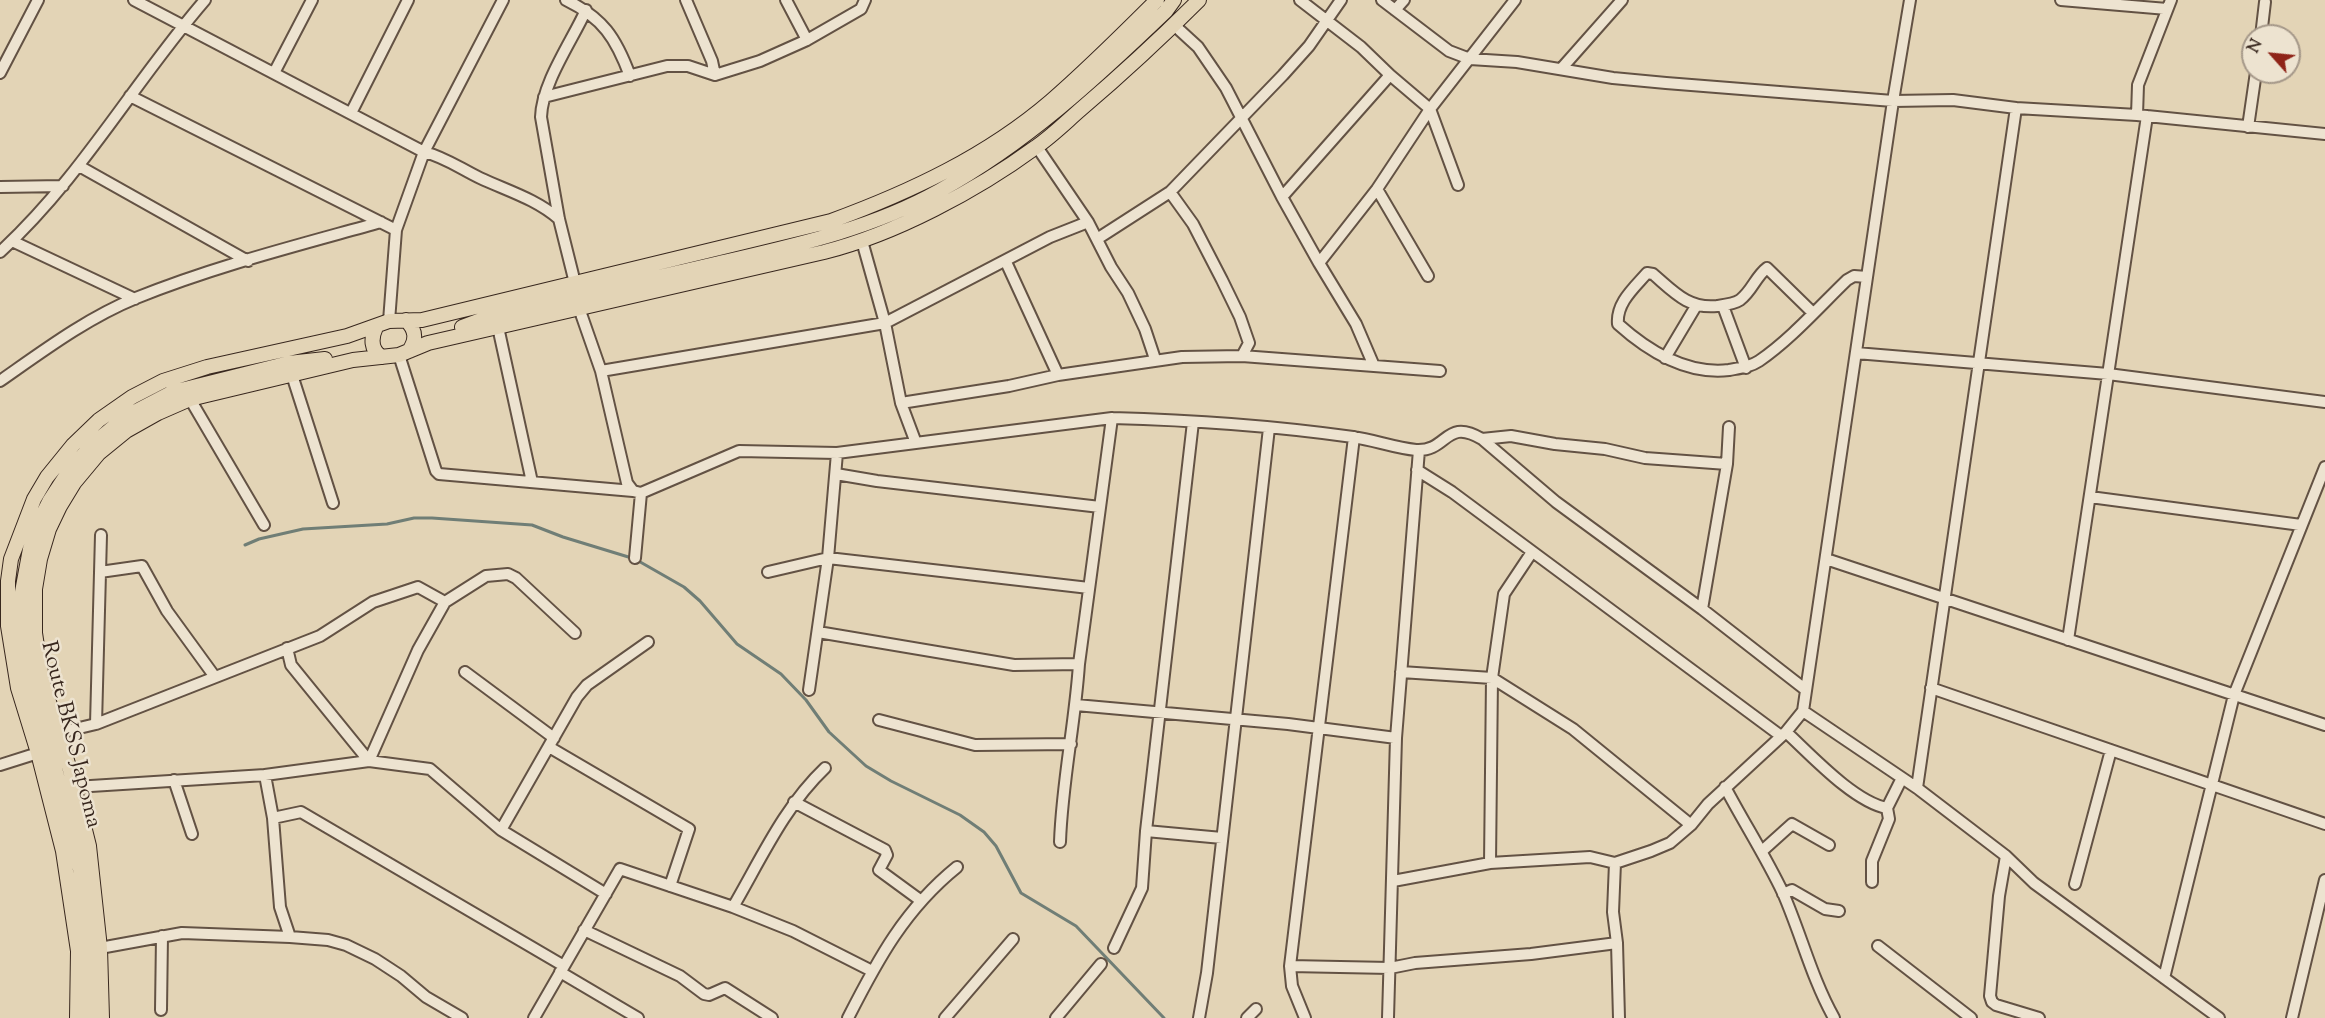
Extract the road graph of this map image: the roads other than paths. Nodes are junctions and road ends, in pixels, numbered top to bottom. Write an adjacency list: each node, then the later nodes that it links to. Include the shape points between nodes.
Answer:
1 (38, 0): 33 (street)
2 (134, 0): 29 (street)
3 (205, 0): 29 (street)
4 (312, 0): 34 (street)
5 (408, 0): 44 (street)
6 (502, 0): 50 (street)
7 (566, 0): 24 (street)
8 (686, 0): 35 (street)
9 (786, 0): 30 (street)
10 (865, 0): 30 (street, via 861,9)
11 (1184, 0): 22 (main road)
12 (1199, 0): 28 (main road)
13 (1300, 0): 26 (street)
14 (1341, 0): 26 (street)
15 (1382, 0): 25 (street)
16 (1404, 0): 25 (street)
17 (1515, 0): 31 (street)
18 (1622, 0): 32 (street)
19 (1910, 0): 41 (street)
20 (2061, 0): 23 (street)
21 (2265, 2): 27 (street)
22 (1166, 4): 71 (main road, via 1050,102 998,140 942,174 886,201 831,221); 80 (main road, via 1091,82 1025,137 938,192 885,217 807,243)
23 (2169, 5): 45 (street, via 2138,85)
24 (586, 10): 37 (street, via 607,29); 40 (street)
25 (1395, 10): 31 (street, via 1449,51)
26 (1326, 21): 36 (street); 46 (street, via 1309,46)
27 (2262, 24)
28 (1174, 25): 46 (street, via 1214,67); 49 (main road)
29 (183, 26): 34 (street); 39 (street)
30 (807, 40): 35 (street)
31 (1470, 59): 32 (street); 43 (street)
32 (1562, 69): 41 (street, via 1666,83)
33 (0, 74)
34 (274, 74): 44 (street)
35 (715, 75): 37 (street, via 678,65)
36 (1390, 75): 43 (street); 57 (street)
37 (630, 76): 40 (street)
38 (2254, 84): 47 (street)
39 (130, 96): 51 (street); 59 (street)
40 (544, 97): 58 (street, via 541,117)
41 (1893, 101): 42 (street, via 1953,100); 70 (street)
42 (2016, 108): 45 (street); 90 (street)
43 (1430, 109): 52 (street); 55 (street)
44 (351, 113): 50 (street)
45 (2142, 115): 47 (street); 96 (street)
46 (1241, 120): 56 (street); 57 (street)
47 (2248, 126): 48 (street)
48 (2325, 134)
49 (1037, 147): 60 (street); 64 (main road, via 914,219)
50 (424, 152): 58 (street, via 441,156 536,201); 61 (street)
51 (79, 166): 53 (street); 66 (street)
52 (1458, 185)
53 (63, 186): 54 (street); 63 (street)
54 (0, 187)
55 (1377, 189): 68 (street); 69 (street)
56 (1170, 192): 62 (street); 86 (street, via 1193,225 1240,317 1249,343)
57 (1282, 197): 68 (street)
58 (559, 219): 71 (street)
59 (381, 222): 61 (street); 66 (street)
60 (1088, 222): 62 (street); 67 (street, via 1050,237)
61 (396, 230): 79 (street)
62 (1097, 239): 89 (street, via 1132,302)
63 (12, 241): 65 (street); 72 (street)
64 (862, 241): 75 (main road); 81 (street)
65 (0, 252)
66 (248, 261): 72 (street)
67 (1006, 262): 81 (street); 97 (street)
68 (1319, 263): 91 (street, via 1356,324)
69 (1428, 276)
70 (1867, 277): 76 (street, via 1847,280); 85 (street)
71 (575, 283): 78 (main road)
72 (135, 299): 98 (street, via 74,332)
73 (1696, 306): 74 (street); 88 (street); 88 (street, via 1650,273 1622,303 1618,324)
74 (1722, 306): 76 (street, via 1738,301 1767,268); 92 (street)
75 (579, 308): 80 (main road); 94 (street)
76 (1812, 313): 92 (street, via 1778,346)
77 (406, 320): 78 (main road); 79 (main road); 84 (main road, via 415,335)
78 (422, 320): 80 (main road, via 432,323 473,315)
79 (389, 321): 82 (main road)
80 (496, 321): 84 (main road); 115 (street)
81 (885, 323): 94 (street); 100 (street)
82 (376, 327): 83 (main road); 87 (main road, via 373,349)
83 (347, 336): 93 (main road, via 333,348 302,355); 124 (main road, via 207,367 163,381 132,397 99,420 47,477)
84 (404, 353): 87 (main road); 115 (street, via 436,471)
85 (1856, 353): 90 (street); 127 (street)
86 (1242, 356): 89 (street); 91 (street)
87 (382, 357): 93 (main road)
88 (1665, 358): 92 (street, via 1695,369)
89 (1155, 359): 97 (street)
90 (1979, 364): 96 (street); 131 (street)
91 (1374, 366): 95 (street)
92 (1746, 368)
93 (290, 369): 99 (main road); 118 (street); 217 (main road, Route BKSS Japoma, via 173,392 127,416 93,444 69,471 39,522 30,549 22,592 22,631 29,675 80,869 89,952)
94 (601, 371): 116 (street, via 627,483)
95 (1440, 371)
96 (2108, 374): 101 (street); 117 (street)
97 (1058, 375): 100 (street)
98 (0, 381)
99 (190, 399): 120 (street); 156 (main road, via 126,431 99,453 74,483 49,529 35,590 35,633 42,679)
100 (901, 402): 108 (street)
101 (2325, 402)
102 (1112, 418): 103 (street); 108 (street); 119 (street)
103 (1193, 422): 105 (street); 150 (street)
104 (1729, 427): 111 (street)
105 (1269, 428): 106 (street); 151 (street)
106 (1354, 437): 109 (street); 155 (street)
107 (1482, 439): 109 (street, via 1460,430 1442,443); 111 (street, via 1510,436 1645,458); 133 (street, via 1556,502)
108 (916, 443): 110 (street)
109 (1419, 450): 113 (street)
110 (837, 453): 114 (street); 116 (street, via 739,451)
111 (1726, 464): 133 (street)
112 (2325, 467): 121 (street)
113 (1417, 470): 123 (street); 141 (street)
114 (836, 474): 119 (street); 126 (street)
115 (532, 482): 116 (street)
116 (637, 492): 125 (street)
117 (2090, 497): 121 (street); 136 (street)
118 (333, 503)
119 (1100, 507): 130 (street)
120 (264, 525)
121 (2301, 525): 147 (street)
122 (101, 535): 128 (street)
123 (1532, 552): 143 (street, via 1504,594); 157 (street)
124 (5, 558): 162 (main road, via 8,626 18,688)
125 (635, 558)
126 (828, 558): 129 (street); 130 (street); 134 (street)
127 (1826, 559): 131 (street); 146 (street)
128 (100, 572): 142 (street, via 142,566 167,611); 153 (street)
129 (768, 572)
130 (1089, 588): 139 (street)
131 (1943, 598): 136 (street); 144 (street)
132 (445, 602): 135 (street, via 486,576 508,574); 138 (street, via 418,587 373,602 320,636); 163 (street, via 418,650)
133 (1702, 609): 146 (street)
134 (818, 632): 139 (street, via 1014,665); 145 (street)
135 (575, 633)
136 (2068, 640): 147 (street)
137 (648, 642): 159 (street, via 587,685)
138 (287, 648): 142 (street); 163 (street, via 295,669)
139 (1079, 664): 148 (street)
140 (465, 672): 159 (street)
141 (1401, 672): 143 (street); 158 (street)
142 (215, 677): 153 (street)
143 (1492, 678): 177 (street, via 1573,729); 186 (street)
144 (1931, 688): 161 (street); 172 (street)
145 (809, 690)
146 (1806, 690): 149 (street)
147 (2234, 695): 154 (street); 169 (street)
148 (1076, 705): 150 (street); 160 (street)
149 (1803, 711): 157 (street); 167 (street)
150 (1160, 712): 151 (street); 179 (street)
151 (1236, 719): 155 (street); 181 (street)
152 (879, 720): 160 (street, via 975,745)
153 (96, 724): 156 (street)
154 (2325, 725)
155 (1319, 728): 158 (street); 208 (street)
156 (58, 734): 170 (main road)
157 (1783, 734): 171 (street); 174 (street, via 1869,803)
158 (1396, 738): 190 (street)
159 (551, 743): 178 (street); 193 (street, via 689,829)
160 (1071, 744): 182 (street, via 1061,806)
161 (2111, 750): 169 (street); 192 (street)
162 (38, 753): 164 (street); 216 (main road, via 71,900 78,951)
163 (369, 761): 166 (street); 178 (street, via 430,769)
164 (0, 765)
165 (825, 768): 173 (street)
166 (265, 775): 168 (street); 175 (street)
167 (1902, 778): 172 (street); 174 (street)
168 (174, 780): 170 (street); 180 (street)
169 (2211, 785): 176 (street); 212 (street)
170 (75, 787): 205 (main road, via 89,846)
171 (1725, 788): 177 (street); 184 (street)
172 (1917, 788): 185 (street)
173 (794, 802): 196 (street, via 885,850 887,855 879,870); 197 (street)
174 (1887, 808): 191 (street, via 1889,819 1872,861)
175 (273, 818): 201 (street, via 280,907); 210 (street, via 301,812)
176 (2325, 824)
177 (1691, 825): 187 (street, via 1670,843)
178 (501, 830): 194 (street)
179 (1146, 831): 181 (street); 206 (street, via 1142,888)
180 (192, 834)
181 (1222, 838): 215 (street)
182 (1060, 842)
183 (1829, 845): 184 (street, via 1792,824)
184 (1762, 851): 195 (street)
185 (2006, 856): 212 (street, via 2034,883); 232 (street, via 1990,996 1992,1002)
186 (1490, 863): 187 (street, via 1590,857); 190 (street)
187 (1615, 863): 203 (street, via 1612,912)
188 (957, 867): 196 (street)
189 (2325, 880): 234 (street)
190 (1393, 881): 209 (street)
191 (1872, 882)
192 (2075, 884)
193 (670, 886): 194 (street, via 620,869); 197 (street)
194 (606, 894): 199 (street)
195 (1783, 894): 198 (street, via 1792,890 1825,909); 230 (street)
196 (920, 900): 211 (street)
197 (733, 908): 211 (street)
198 (1839, 911)
199 (584, 930): 210 (street); 222 (street, via 680,976 704,994 726,988)
200 (162, 936): 201 (street, via 182,933); 205 (street); 214 (street)
201 (290, 937): 219 (street, via 346,945 401,976 426,997)
202 (1013, 939): 224 (street)
203 (1617, 943): 209 (street); 229 (street)
204 (1878, 946): 231 (street)
205 (100, 948): 218 (main road)
206 (1114, 948)
207 (1101, 964): 225 (street)
208 (1290, 966): 209 (street); 227 (street, via 1292,986)
209 (1390, 968): 228 (street)
210 (562, 969): 220 (street); 221 (street)
211 (872, 971): 223 (street)
212 (2164, 978): 233 (street)
213 (1256, 1009): 226 (street)
214 (161, 1010)
215 (1202, 1016)
216 (77, 1018)
217 (89, 1018)
218 (102, 1018)
219 (462, 1018)
220 (534, 1018)
221 (638, 1018)
222 (772, 1018)
223 (848, 1018)
224 (945, 1018)
225 (1056, 1018)
226 (1247, 1018)
227 (1305, 1018)
228 (1388, 1018)
229 (1619, 1018)
230 (1834, 1018)
231 (1971, 1018)
232 (2039, 1018)
233 (2219, 1018)
234 (2292, 1018)

